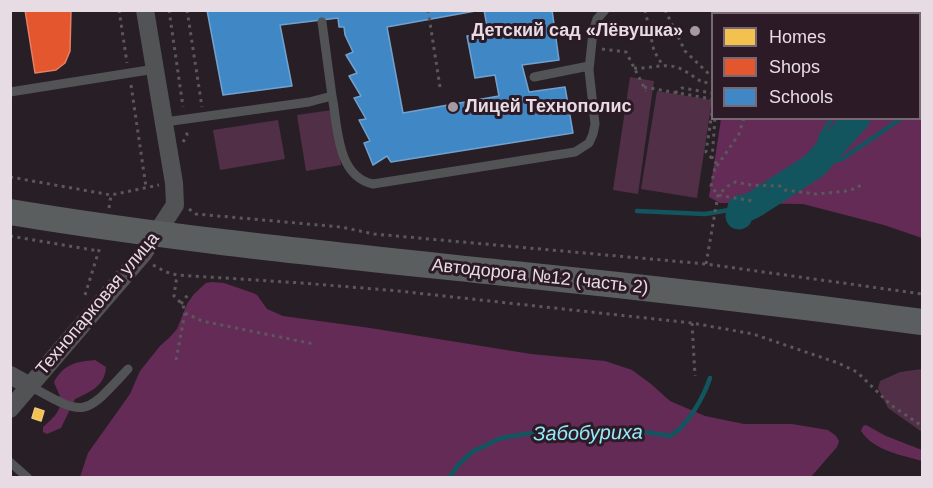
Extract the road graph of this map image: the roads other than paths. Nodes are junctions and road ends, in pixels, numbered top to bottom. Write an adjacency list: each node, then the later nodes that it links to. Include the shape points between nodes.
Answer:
1 (145, 10): 5 (street, Технопарковая улица)
2 (605, 10): 4 (lane, via 593,32)
3 (322, 22): 8 (lane)
4 (589, 66): 6 (lane); 8 (lane, via 595,124 589,143 583,148 373,184 356,177 348,168)
5 (155, 69): 7 (lane); 9 (street, Технопарковая улица)
6 (534, 77)
7 (10, 92)
8 (332, 96): 9 (lane)
9 (165, 122): 11 (street, Технопарковая улица, via 176,205)
10 (10, 212): 11 (street, Автодорога №12 (часть 2), via 106,228)
11 (150, 244): 12 (street, Автодорога №12 (часть 2), via 356,258); 15 (street, Технопарковая улица)
12 (922, 322)
13 (128, 369): 15 (lane, via 97,403 80,409)
14 (10, 375): 15 (street)
15 (30, 386): 16 (street, Технопарковая улица)
16 (10, 409)
17 (10, 462): 18 (lane)
18 (28, 477)

